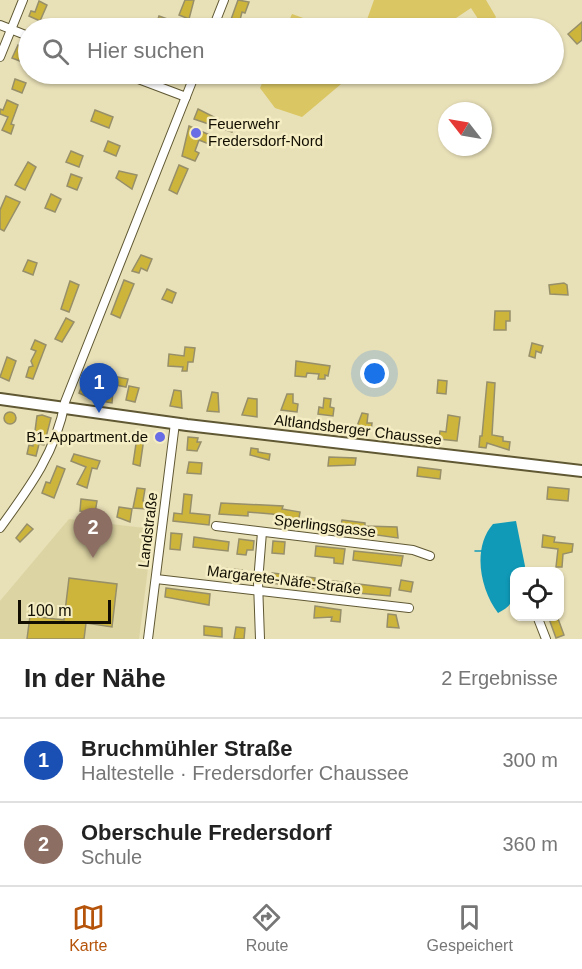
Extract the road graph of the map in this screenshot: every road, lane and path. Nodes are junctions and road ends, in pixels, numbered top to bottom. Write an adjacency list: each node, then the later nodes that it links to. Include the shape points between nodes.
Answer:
1 (23, 0): 5 (street)
2 (224, 0): 3 (street)
3 (217, 18)
4 (0, 25): 5 (street)
5 (12, 29): 6 (street); 7 (street)
6 (18, 32)
7 (0, 57)
8 (152, 84): 10 (street)
9 (191, 84): 10 (street)
10 (186, 97): 12 (street)
11 (0, 399): 12 (main road, Altlandsberger Chaussee)
12 (64, 408): 13 (main road, Altlandsberger Chaussee); 16 (street, via 61,426 43,465)
13 (175, 423): 14 (main road, Altlandsberger Chaussee); 19 (street, Landstraße)
14 (582, 471)
15 (216, 526): 17 (street, Sperlingsgasse)
16 (0, 528)
17 (262, 532): 18 (street, Sperlingsgasse); 20 (street)
18 (430, 556)
19 (156, 579): 20 (street, Margarete-Näfe-Straße); 23 (street, Landstraße)
20 (259, 590): 21 (street, Margarete-Näfe-Straße); 24 (street)
21 (409, 608)
22 (539, 621): 25 (street)
23 (150, 639)
24 (260, 639)
25 (546, 639)

